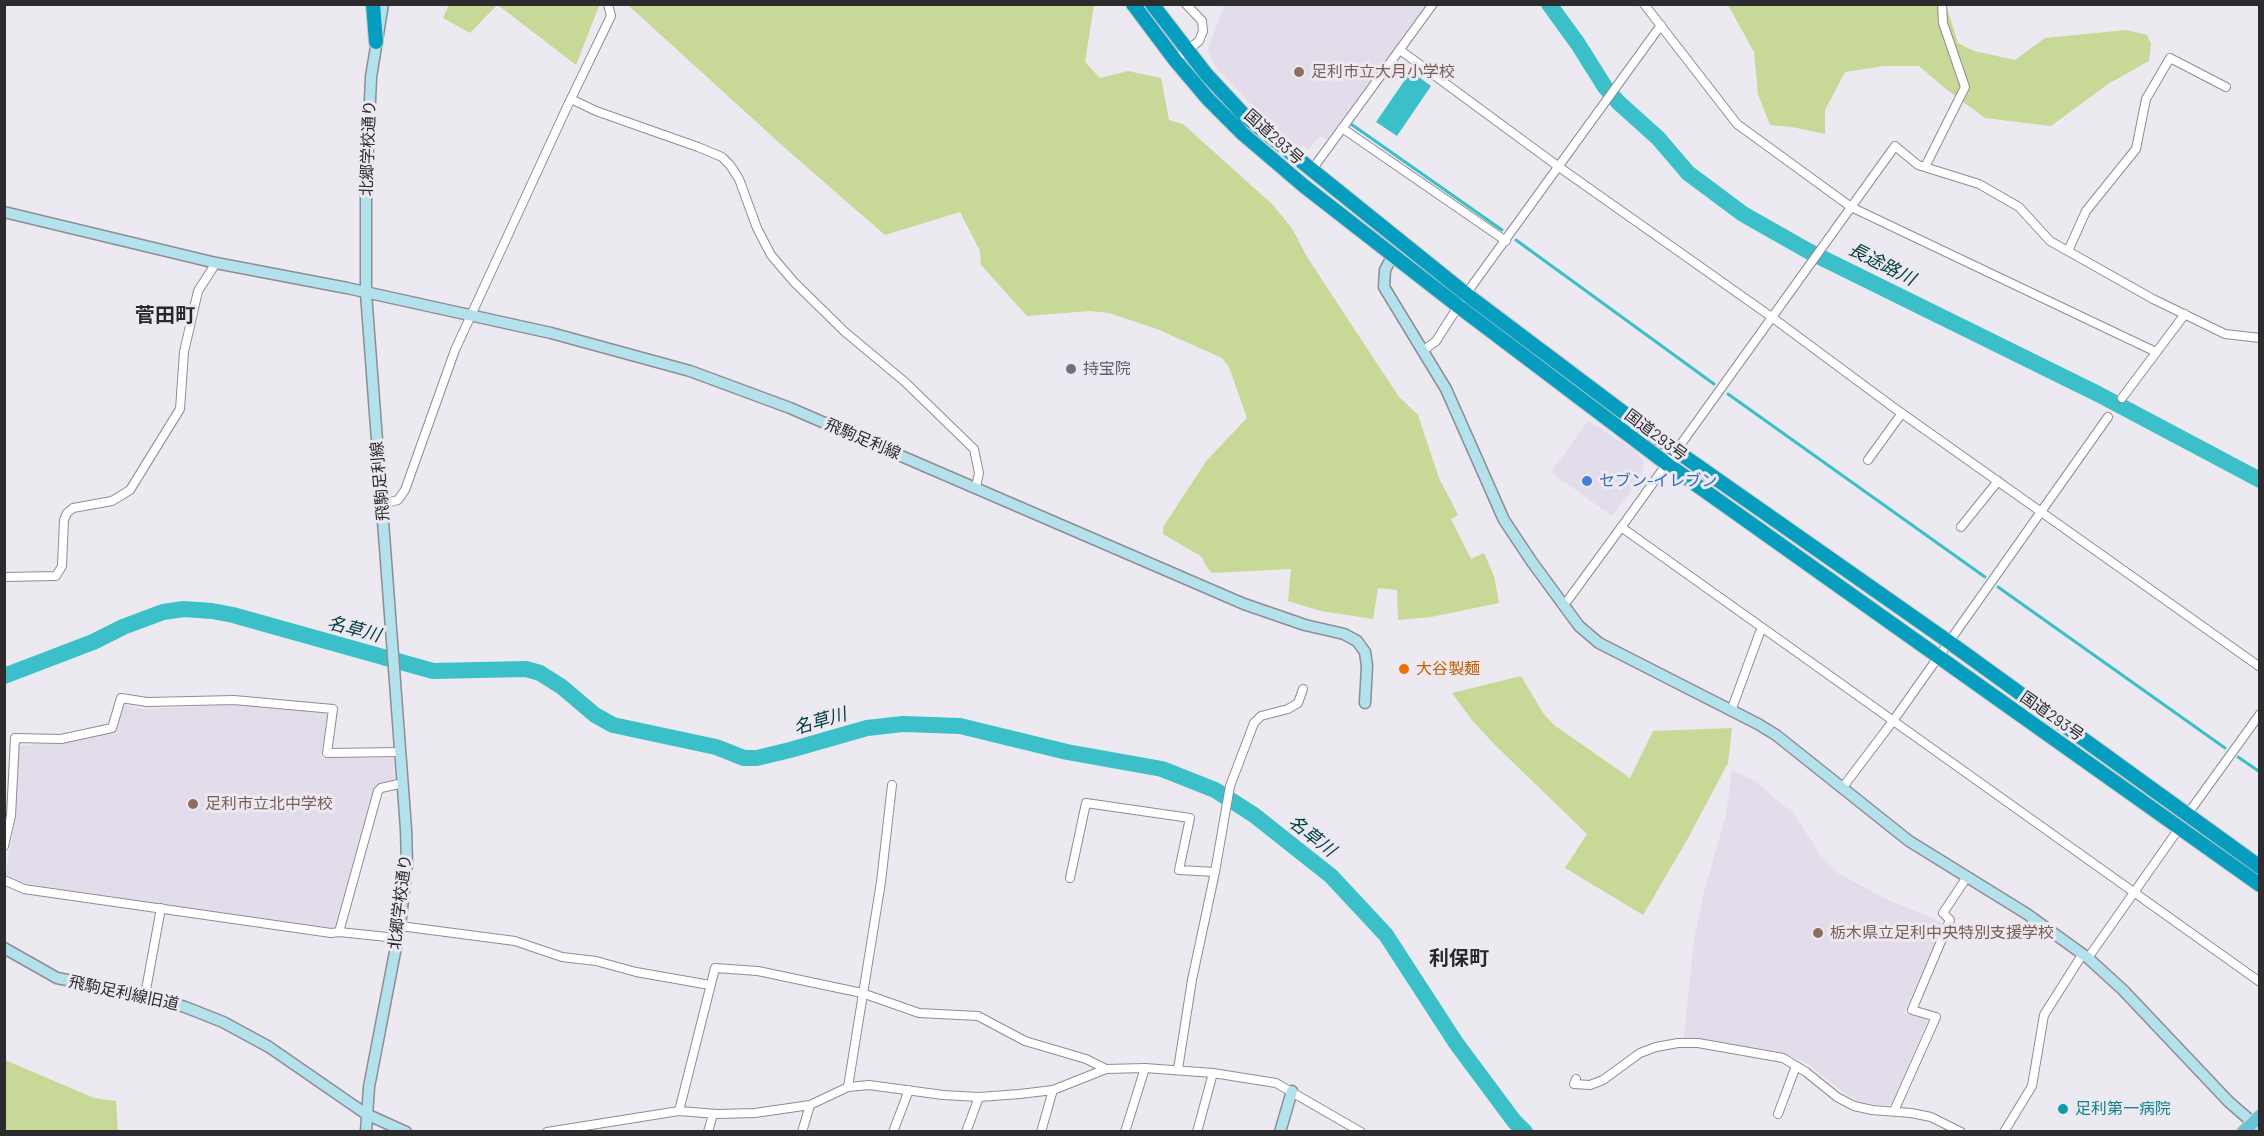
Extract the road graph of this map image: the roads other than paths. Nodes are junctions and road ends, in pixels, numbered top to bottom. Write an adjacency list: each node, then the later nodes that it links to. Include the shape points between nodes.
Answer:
1 (374, 4): 11 (highway)
2 (383, 4): 11 (main road, 北郷学校通り)
3 (608, 4): 16 (street, via 611,16)
4 (1133, 4): 14 (highway, 国道293号)
5 (1152, 4): 13 (highway, 国道293号)
6 (1186, 4): 13 (street, via 1202,21 1203,31)
7 (1433, 4): 12 (street)
8 (1644, 4): 10 (street)
9 (1942, 4): 19 (street, via 1943,23 1965,87)
10 (1661, 25): 18 (street); 21 (street, via 1737,124)
11 (376, 42): 27 (main road, 北郷学校通り, via 368,141)
12 (1400, 50): 17 (street); 18 (street)
13 (1187, 51): 14 (street); 20 (highway, 国道293号, via 1245,116)
14 (1175, 60): 25 (highway, 国道293号, via 1208,99 1262,151)
15 (2226, 87): 24 (street, via 2170,58 2146,99 2136,149 2086,211)
16 (571, 99): 31 (street); 43 (street, via 722,157 739,179 771,255 794,282 974,449 979,473)
17 (1342, 128): 20 (street); 23 (street)
18 (1559, 167): 23 (street); 32 (street)
19 (1925, 168): 21 (street, via 1895,146); 24 (street, via 1979,184 2019,207 2050,241)
20 (1311, 171): 28 (highway, 国道293号)
21 (1851, 207): 32 (street); 35 (street)
22 (4, 212): 26 (main road, 飛駒足利線)
23 (1506, 241): 28 (street)
24 (2068, 251): 30 (street)
25 (1393, 255): 29 (highway, 国道293号); 34 (main road, via 1385,270 1384,287)
26 (216, 263): 27 (main road, 飛駒足利線); 48 (street, via 198,291 184,352 180,409 130,490 112,501 73,508 67,513 62,566 56,576)
27 (366, 293): 31 (main road, 飛駒足利線); 44 (main road, 飛駒足利線)
28 (1466, 294): 29 (street); 39 (highway, 国道293号)
29 (1458, 306): 34 (street, via 1436,340); 41 (highway, 国道293号)
30 (2185, 314): 33 (street, via 2225,334); 35 (street)
31 (470, 315): 43 (main road, 飛駒足利線, via 690,371 790,408); 44 (street, via 405,490 398,500)
32 (1773, 318): 37 (street); 39 (street)
33 (2259, 338)
34 (1424, 350): 49 (main road, via 1446,389 1504,520)
35 (2156, 352): 36 (street)
36 (2122, 398)
37 (1902, 413): 40 (street); 42 (street)
38 (2108, 417): 45 (street)
39 (1675, 450): 41 (street); 51 (highway, 国道293号)
40 (1868, 460)
41 (1667, 464): 46 (street); 52 (highway, 国道293号)
42 (1998, 481): 45 (street); 47 (street)
43 (976, 487): 56 (main road, 飛駒足利線, via 1244,604 1357,641 1365,652 1367,666)
44 (382, 504): 54 (main road, 飛駒足利線)
45 (2042, 512): 51 (street); 53 (street)
46 (1621, 527): 49 (street); 50 (street)
47 (1961, 527)
48 (4, 577)
49 (1562, 604): 57 (main road, via 1599,643)
50 (1763, 629): 57 (street); 59 (street)
51 (1949, 642): 52 (street); 64 (highway, 国道293号)
52 (1939, 656): 59 (street); 64 (highway, 国道293号)
53 (2259, 668)
54 (395, 670): 60 (main road, 北郷学校通り)
55 (1303, 689): 67 (street, via 1298,703 1261,716 1254,723 1229,790)
56 (1365, 703)
57 (1731, 711): 63 (main road, via 1776,735)
58 (2259, 714): 64 (street)
59 (1893, 721): 63 (street); 72 (street)
60 (401, 752): 61 (main road, 北郷学校通り); 65 (street, via 327,753 333,709 234,700 147,702 121,698 112,728 61,739 15,738 11,816)
61 (403, 783): 74 (main road, 北郷学校通り, via 407,864); 75 (street, via 378,791)
62 (892, 785): 81 (street)
63 (1843, 787): 68 (main road, via 1909,841)
64 (2183, 821): 66 (highway, 国道293号); 71 (highway, 国道293号); 72 (street)
65 (4, 846)
66 (2259, 867)
67 (1215, 872): 69 (street, via 1179,870 1190,818 1086,803); 86 (street)
68 (1966, 877): 78 (main road); 96 (street, via 1943,913 1950,920 1912,1010 1936,1017)
69 (1070, 878)
70 (4, 880): 73 (street, via 24,889)
71 (2259, 885)
72 (2133, 893): 78 (street); 79 (street)
73 (161, 909): 75 (street); 82 (street)
74 (400, 926): 76 (main road, 北郷学校通り); 80 (street, via 504,938 562,957)
75 (339, 932): 76 (street)
76 (397, 938): 97 (main road, 北郷学校通り)
77 (4, 948): 82 (main road, 飛駒足利線旧道, via 57,978)
78 (2085, 956): 100 (main road); 114 (street, via 2044,1015 2032,1086)
79 (2259, 982)
80 (710, 985): 81 (street, via 715,968 758,971); 95 (street)
81 (862, 993): 85 (street, via 919,1013 978,1016 1025,1041); 89 (street)
82 (145, 995): 97 (main road, 飛駒足利線旧道, via 185,1006 250,1035)
83 (1796, 1066): 88 (street, via 1783,1058 1678,1043 1640,1053 1603,1080 1574,1084); 96 (street, via 1854,1106); 99 (street)
84 (1145, 1068): 85 (street); 86 (street); 109 (street)
85 (1106, 1069): 91 (street)
86 (1178, 1069): 87 (street)
87 (1213, 1073): 92 (street, via 1276,1083); 110 (street)
88 (1576, 1079)
89 (848, 1087): 90 (street, via 869,1085); 94 (street)
90 (909, 1090): 93 (street); 106 (street)
91 (1053, 1090): 93 (street); 108 (street)
92 (1292, 1091): 111 (main road); 112 (street)
93 (979, 1097): 107 (street)
94 (810, 1105): 98 (street); 105 (street)
95 (680, 1111): 98 (street); 103 (street)
96 (1894, 1111): 113 (street, via 1931,1117)
97 (366, 1113): 101 (main road, 北郷学校通り); 102 (main road)
98 (713, 1114): 104 (street)
99 (1778, 1114)
100 (2254, 1125)
101 (366, 1131)
102 (406, 1131)
103 (547, 1131)
104 (708, 1131)
105 (801, 1131)
106 (893, 1131)
107 (966, 1131)
108 (1041, 1131)
109 (1125, 1131)
110 (1197, 1131)
111 (1280, 1131)
112 (1361, 1131)
113 (1961, 1131)
114 (2004, 1131)

